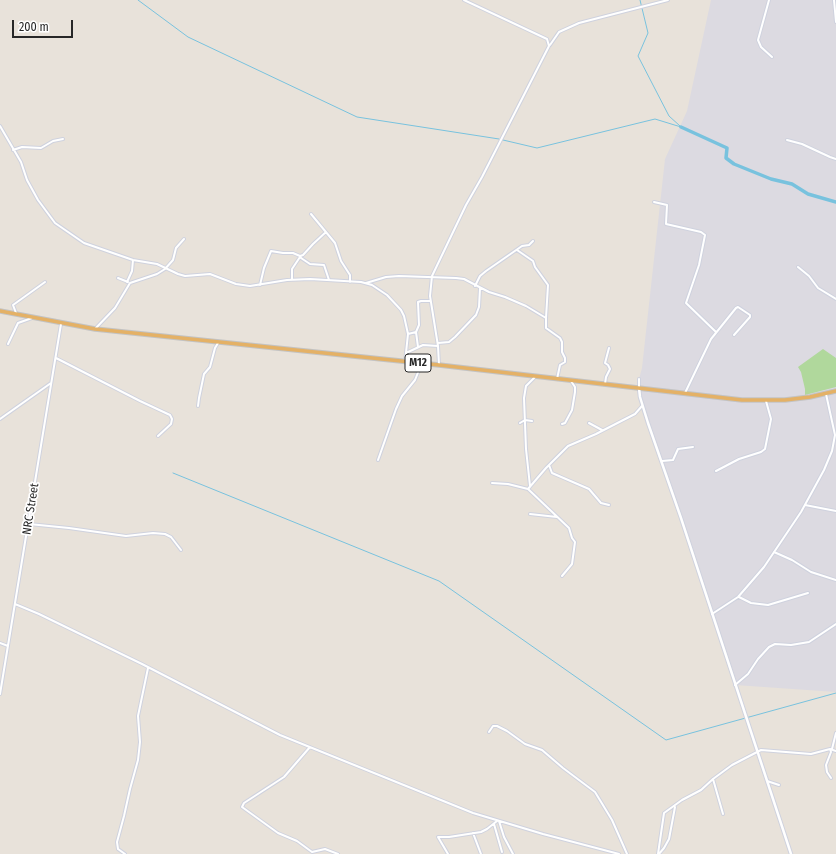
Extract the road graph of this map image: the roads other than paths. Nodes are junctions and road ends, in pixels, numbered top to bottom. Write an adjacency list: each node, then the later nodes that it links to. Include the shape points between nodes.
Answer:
1 (464, 0): 7 (street)
2 (668, 0): 6 (street, via 579,23 561,30)
3 (770, 0): 9 (street, via 758,40 761,47)
4 (834, 0): 5 (street)
5 (836, 22)
6 (554, 37): 7 (street); 8 (street)
7 (547, 39): 8 (street)
8 (549, 46): 25 (street)
9 (772, 57)
10 (0, 126): 13 (street)
11 (63, 139): 13 (street, via 40,148 22,147)
12 (787, 140): 14 (street)
13 (13, 150): 22 (street, via 38,200 55,223 84,243)
14 (836, 159)
15 (654, 202): 45 (street, via 667,205 666,224 705,235 699,265 686,303)
16 (310, 214): 17 (street)
17 (326, 232): 21 (street); 31 (street, via 335,243 341,262 350,275)
18 (184, 239): 24 (street, via 176,248 172,262)
19 (533, 241): 20 (street)
20 (517, 250): 34 (street, via 483,273); 41 (street, via 533,261 548,285)
21 (300, 256): 27 (street, via 292,269); 28 (street, via 310,264 323,264); 33 (street, via 271,251)
22 (133, 260): 24 (street); 30 (street)
23 (798, 267): 36 (street, via 810,276 818,288)
24 (165, 268): 30 (street, via 157,274); 33 (street, via 185,276 210,274 236,284)
25 (432, 276): 32 (street, via 391,276); 34 (street, via 456,278); 37 (street)
26 (118, 278): 30 (street)
27 (292, 280): 28 (street); 33 (street)
28 (329, 280): 31 (street)
29 (45, 282): 39 (street, via 13,305)
30 (128, 282): 43 (street, via 115,308)
31 (350, 282): 32 (street)
32 (366, 283): 46 (street, via 387,295 401,310)
33 (260, 285)
34 (475, 286): 35 (street)
35 (480, 288): 41 (street, via 526,306); 50 (street, via 476,315 449,342)
36 (836, 299)
37 (430, 301): 44 (street, via 417,303 419,324); 50 (street)
38 (0, 311): 39 (highway, M12)
39 (17, 314): 40 (highway, M12)
40 (33, 318): 42 (highway, M12); 49 (street, via 18,323)
41 (546, 318): 58 (street, via 546,328 560,338 563,344 565,360 564,364 560,365)
42 (61, 324): 43 (highway, M12); 54 (street, NRC Street)
43 (95, 329): 48 (highway, M12)
44 (416, 332): 46 (street); 51 (street)
45 (716, 332): 47 (street, via 738,307 751,316); 65 (street)
46 (408, 334): 53 (street)
47 (734, 335)
48 (218, 342): 55 (highway, M12); 68 (street, via 210,367 204,374)
49 (8, 344)
50 (438, 344): 51 (street); 56 (street)
51 (418, 347): 53 (street)
52 (609, 348): 62 (street, via 605,363 610,369)
53 (406, 353): 55 (street)
54 (56, 358): 61 (street, NRC Street); 77 (street, via 170,415 171,424)
55 (405, 362): 56 (highway, M12); 79 (street, via 419,370 396,409)
56 (439, 365): 57 (highway, M12)
57 (536, 376): 58 (highway, M12); 71 (street, via 526,386)
58 (557, 379): 60 (highway, M12)
59 (639, 379): 63 (street)
60 (571, 380): 62 (highway, M12); 75 (street, via 575,387 572,410)
61 (51, 383): 70 (street); 90 (street, NRC Street)
62 (605, 384): 63 (highway, M12)
63 (639, 388): 65 (highway, M12); 69 (street)
64 (836, 391): 66 (highway, M12)
65 (685, 394): 67 (highway, M12)
66 (826, 394): 67 (highway, M12); 86 (street, via 834,429 834,446)
67 (766, 401): 82 (street, via 772,419 765,449)
68 (198, 406)
69 (642, 406): 76 (street, via 635,414); 80 (street)
70 (0, 419)
71 (525, 420): 72 (street); 73 (street); 84 (street)
72 (532, 421)
73 (520, 423)
74 (589, 423): 76 (street)
75 (562, 424)
76 (602, 430): 81 (street, via 568,446)
77 (158, 436)
78 (693, 447): 80 (street, via 677,450 673,460)
79 (378, 460)
80 (660, 461): 98 (street)
81 (549, 465): 84 (street); 85 (street, via 552,473 589,489 601,503)
82 (716, 471)
83 (492, 483): 84 (street)
84 (529, 488): 89 (street)
85 (609, 505)
86 (805, 506): 87 (street); 92 (street)
87 (836, 511)
88 (530, 514): 89 (street)
89 (558, 518): 93 (street, via 568,528 575,542 572,564)
90 (29, 524): 91 (street, via 126,536 165,534 171,537); 97 (street, NRC Street)
91 (181, 550)
92 (774, 552): 94 (street, via 811,572); 96 (street)
93 (562, 576)
94 (836, 580)
95 (808, 593): 96 (street, via 768,605 751,603)
96 (738, 597): 98 (street)
97 (15, 604): 101 (street, NRC Street); 102 (street)
98 (712, 614): 103 (street)
99 (836, 624): 103 (street, via 809,642 769,646 748,674)
100 (0, 643): 101 (street)
101 (8, 646): 104 (street, NRC Street)
102 (148, 668): 107 (street, via 270,731); 121 (street, via 138,714 138,760 118,839 118,849)
103 (735, 685): 109 (street)
104 (0, 694)
105 (489, 732): 127 (street, via 493,726 497,726 528,745 542,750 595,792 612,820)
106 (836, 733): 108 (street)
107 (310, 747): 117 (street); 122 (street, via 284,777 244,803 242,807 312,852 325,848)
108 (831, 749): 109 (street, via 812,754); 110 (street); 112 (street, via 826,765)
109 (758, 751): 111 (street); 113 (street)
110 (836, 751)
111 (713, 778): 115 (street, via 701,790); 116 (street)
112 (831, 778)
113 (767, 781): 114 (street); 129 (street)
114 (779, 785)
115 (675, 805): 128 (street, via 669,839); 128 (street, via 664,813)
116 (723, 814)
117 (498, 821): 118 (street); 125 (street); 126 (street)
118 (494, 824): 119 (street, via 484,831); 120 (street)
119 (473, 834): 123 (street, via 438,837); 124 (street)
120 (502, 852)
121 (125, 854)
122 (338, 854)
123 (448, 854)
124 (481, 854)
125 (513, 854)
126 (619, 854)
127 (626, 854)
128 (658, 854)
129 (791, 854)

